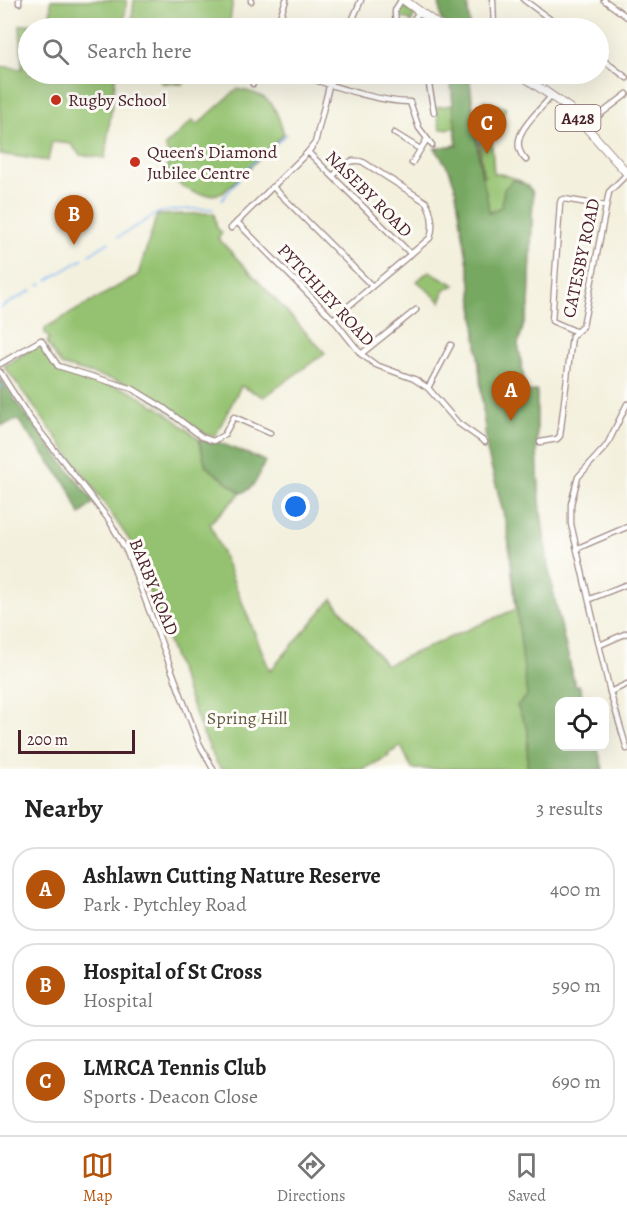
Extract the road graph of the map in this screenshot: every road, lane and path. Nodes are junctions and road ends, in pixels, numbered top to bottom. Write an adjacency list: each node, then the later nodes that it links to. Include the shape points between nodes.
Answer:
1 (286, 0): 9 (street)
2 (361, 0): 10 (street)
3 (403, 0): 7 (highway); 11 (street, via 395,10)
4 (493, 0): 14 (street)
5 (524, 0): 15 (street)
6 (604, 0): 8 (street)
7 (419, 12): 12 (street); 13 (highway)
8 (627, 17)
9 (280, 18)
10 (353, 18)
11 (395, 18)
12 (415, 18)
13 (428, 18)
14 (494, 18)
15 (548, 18)
16 (609, 64): 17 (street)
17 (627, 78)
18 (326, 84): 21 (street)
19 (428, 84): 24 (street)
20 (535, 84): 23 (highway, A428)
21 (329, 85): 27 (street, via 410,102); 30 (street, via 317,139)
22 (627, 94): 25 (street)
23 (552, 95): 25 (highway, A428); 31 (street, via 524,127 519,157)
24 (434, 112)
25 (585, 126): 33 (highway, A428)
26 (394, 133): 29 (street)
27 (427, 139): 28 (street); 29 (street)
28 (432, 145)
29 (420, 149): 32 (street)
30 (308, 152): 34 (street, NASEBY ROAD); 35 (street)
31 (526, 160)
32 (412, 163)
33 (627, 174): 36 (street, CATESBY ROAD, via 609,192)
34 (333, 176): 39 (street, NASEBY ROAD); 39 (street, via 346,163 357,160 422,200 430,209 432,231)
35 (273, 187): 37 (street); 40 (street)
36 (606, 206): 43 (street, CATESBY ROAD, via 583,326); 43 (street, via 564,199 560,203 552,321)
37 (237, 222): 38 (street); 42 (street, PYTCHLEY ROAD)
38 (231, 228)
39 (411, 254): 40 (street)
40 (372, 286): 42 (street)
41 (416, 310): 45 (street)
42 (333, 319): 45 (street, PYTCHLEY ROAD)
43 (575, 331): 53 (street, CATESBY ROAD, via 560,436)
44 (451, 345): 48 (street)
45 (361, 354): 48 (street, PYTCHLEY ROAD, via 376,365)
46 (0, 364): 51 (street, via 41,340 58,366 133,389 202,437 213,441 224,435 234,417)
47 (0, 372): 63 (street, BARBY ROAD, via 28,416 120,538 199,743)
48 (428, 388): 52 (street, PYTCHLEY ROAD, via 458,423)
49 (627, 404): 50 (street)
50 (624, 419): 55 (street, via 574,487 571,524)
51 (270, 433)
52 (485, 442)
53 (540, 442)
54 (627, 527): 55 (street)
55 (578, 548): 57 (street)
56 (625, 585): 57 (street)
57 (590, 599): 59 (street)
58 (627, 633): 59 (street)
59 (600, 645): 61 (street)
60 (627, 684): 61 (street)
61 (610, 692): 62 (street)
62 (627, 749)
63 (213, 769)

